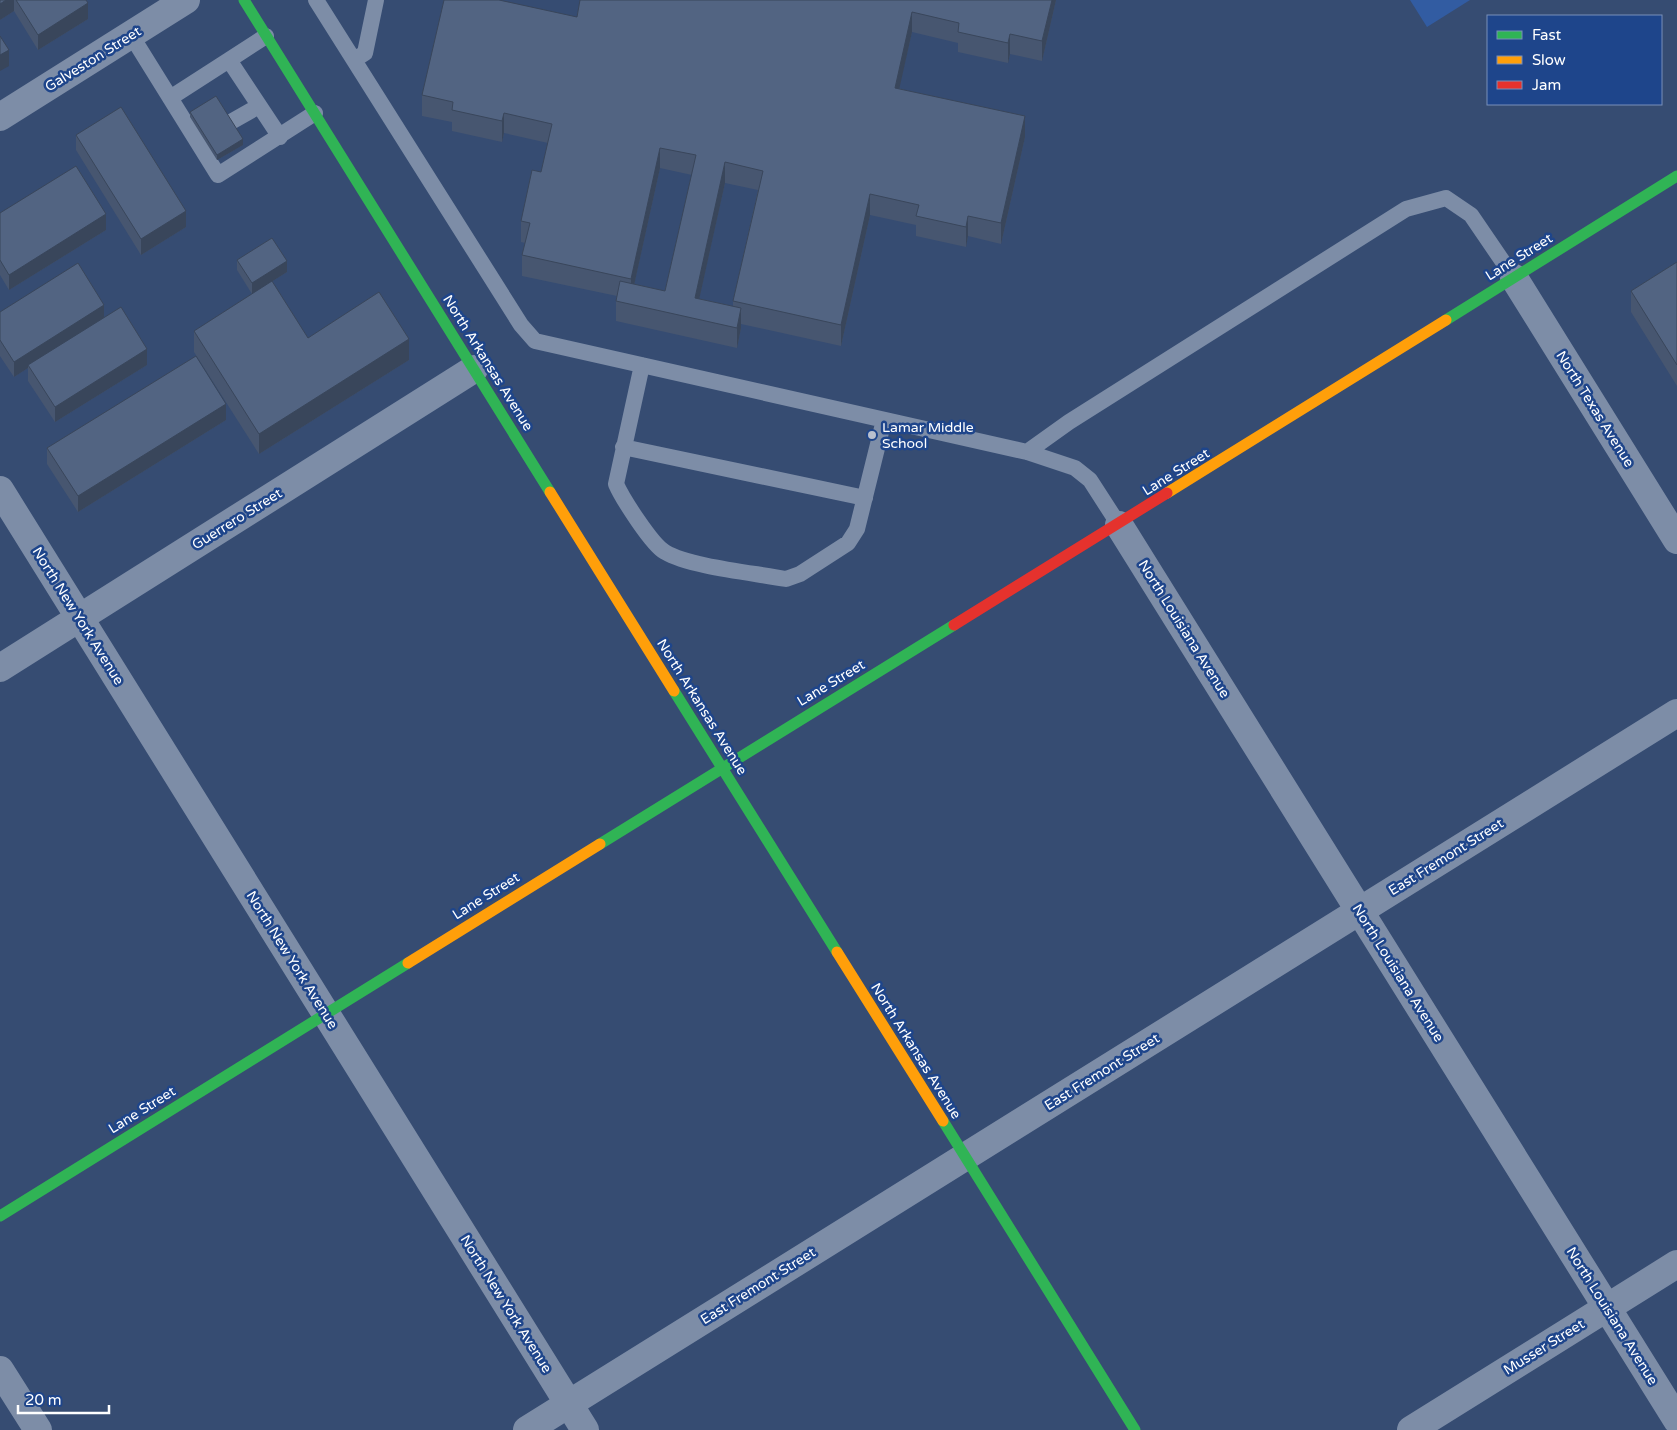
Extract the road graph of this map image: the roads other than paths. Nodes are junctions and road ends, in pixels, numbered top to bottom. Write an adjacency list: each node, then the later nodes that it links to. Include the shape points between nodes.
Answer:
1 (186, 0): 5 (street, Galveston Street)
2 (244, 0): 6 (street, North Arkansas Avenue)
3 (316, 0): 8 (lane)
4 (376, 0): 8 (lane, via 365,53)
5 (131, 36): 9 (lane); 12 (street, Galveston Street)
6 (266, 36): 7 (lane); 11 (street, North Arkansas Avenue)
7 (229, 60): 9 (lane); 10 (lane)
8 (354, 60): 17 (lane, via 534,341)
9 (170, 98): 14 (lane, via 201,141 218,175)
10 (259, 106): 13 (lane); 14 (lane)
11 (315, 113): 14 (lane); 18 (street, North Arkansas Avenue)
12 (0, 117)
13 (230, 123)
14 (280, 137)
15 (1677, 176): 16 (street, Lane Street)
16 (1514, 278): 21 (lane, via 1471,215 1446,198 1406,208); 24 (street, Lane Street); 25 (street, North Texas Avenue)
17 (642, 365): 19 (lane); 20 (lane)
18 (474, 369): 26 (street, Guerrero Street); 29 (street, North Arkansas Avenue)
19 (884, 420): 21 (lane); 23 (lane)
20 (623, 447): 23 (lane); 23 (lane, via 616,484 623,499 663,552 680,559 786,579 800,574 848,543 857,529)
21 (1027, 452): 24 (lane, via 1075,468 1090,480)
22 (0, 490): 26 (street, North New York Avenue)
23 (865, 498)
24 (1120, 525): 29 (street, Lane Street); 30 (street, North Louisiana Avenue)
25 (1677, 540)
26 (80, 618): 27 (street, Guerrero Street); 31 (street, North New York Avenue)
27 (0, 668)
28 (1677, 713): 30 (street, East Fremont Street)
29 (722, 767): 31 (street, Lane Street); 32 (street, North Arkansas Avenue)
30 (1360, 911): 32 (street, East Fremont Street); 35 (street, North Louisiana Avenue)
31 (326, 1013): 33 (street, Lane Street); 37 (street, North New York Avenue)
32 (965, 1157): 37 (street, East Fremont Street); 42 (street, North Arkansas Avenue)
33 (0, 1216)
34 (1677, 1264): 35 (street, Musser Street)
35 (1607, 1308): 38 (street, North Louisiana Avenue); 43 (street, Musser Street)
36 (0, 1370): 39 (street)
37 (569, 1404): 40 (street, East Fremont Street); 41 (street, North New York Avenue)
38 (1677, 1420)
39 (38, 1430)
40 (527, 1430)
41 (585, 1430)
42 (1135, 1430)
43 (1411, 1430)

